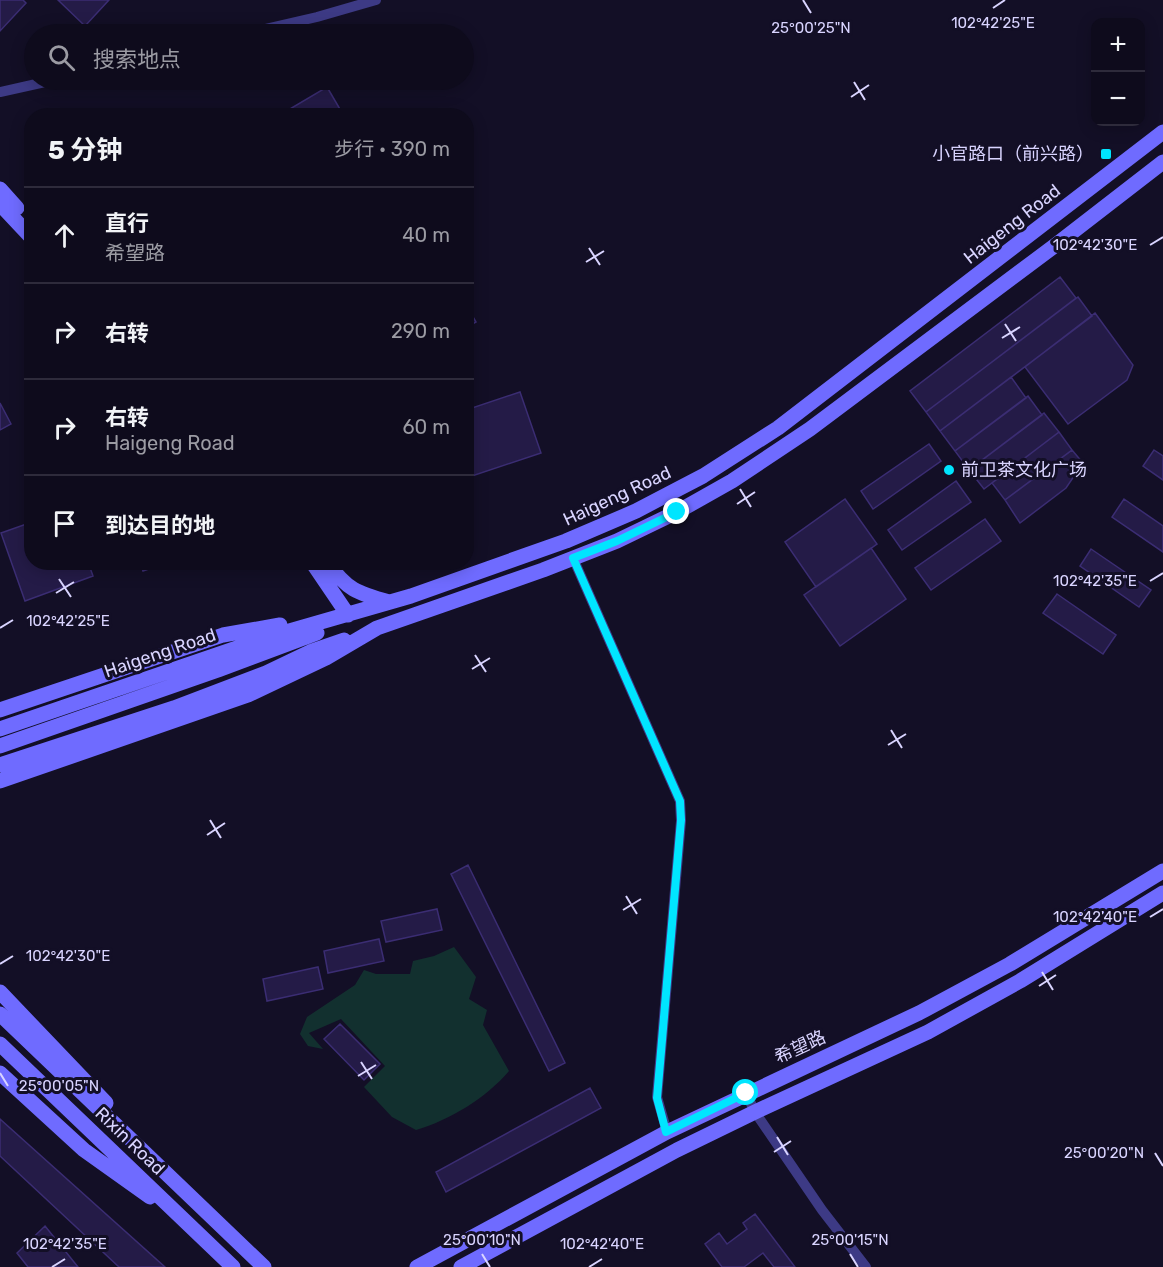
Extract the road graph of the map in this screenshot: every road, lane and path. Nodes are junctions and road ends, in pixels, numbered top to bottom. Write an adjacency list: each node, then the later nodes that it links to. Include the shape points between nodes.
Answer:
1 (376, 0): 2 (street)
2 (287, 24)
3 (24, 87): 4 (street)
4 (0, 92)
5 (1163, 132): 14 (main road, Haigeng Road, via 787,421 703,476 566,541)
6 (1163, 162): 11 (main road, via 810,429 677,512)
7 (0, 189): 9 (main road)
8 (0, 204): 10 (main road)
9 (24, 214)
10 (24, 230)
11 (573, 558): 16 (main road); 30 (street, via 680,801 657,1098)
12 (317, 570): 15 (main road)
13 (333, 570): 14 (main road, via 347,587)
14 (388, 602): 15 (main road, Haigeng Road)
15 (348, 615): 17 (main road, via 223,635); 18 (main road, Haigeng Road, via 272,636); 19 (main road, via 318,632)
16 (377, 628): 20 (main road, via 174,708); 21 (main road, via 326,658 248,695)
17 (0, 710)
18 (0, 729)
19 (0, 746)
20 (0, 765)
21 (0, 781)
22 (1163, 871): 28 (main road, 希望路, via 939,1003)
23 (1163, 893): 29 (main road, via 928,1032)
24 (0, 992): 31 (main road, Rixin Road)
25 (0, 1014): 31 (main road, Rixin Road)
26 (0, 1044): 32 (main road, Rixin Road)
27 (0, 1073): 32 (main road, via 84,1150)
28 (746, 1093): 29 (street); 30 (main road, 希望路)
29 (755, 1112): 36 (main road); 37 (street)
30 (666, 1132): 35 (main road, 希望路)
31 (195, 1201): 34 (main road, Rixin Road)
32 (196, 1230): 33 (main road, Rixin Road)
33 (233, 1267)
34 (264, 1267)
35 (417, 1267)
36 (461, 1267)
37 (866, 1267)

